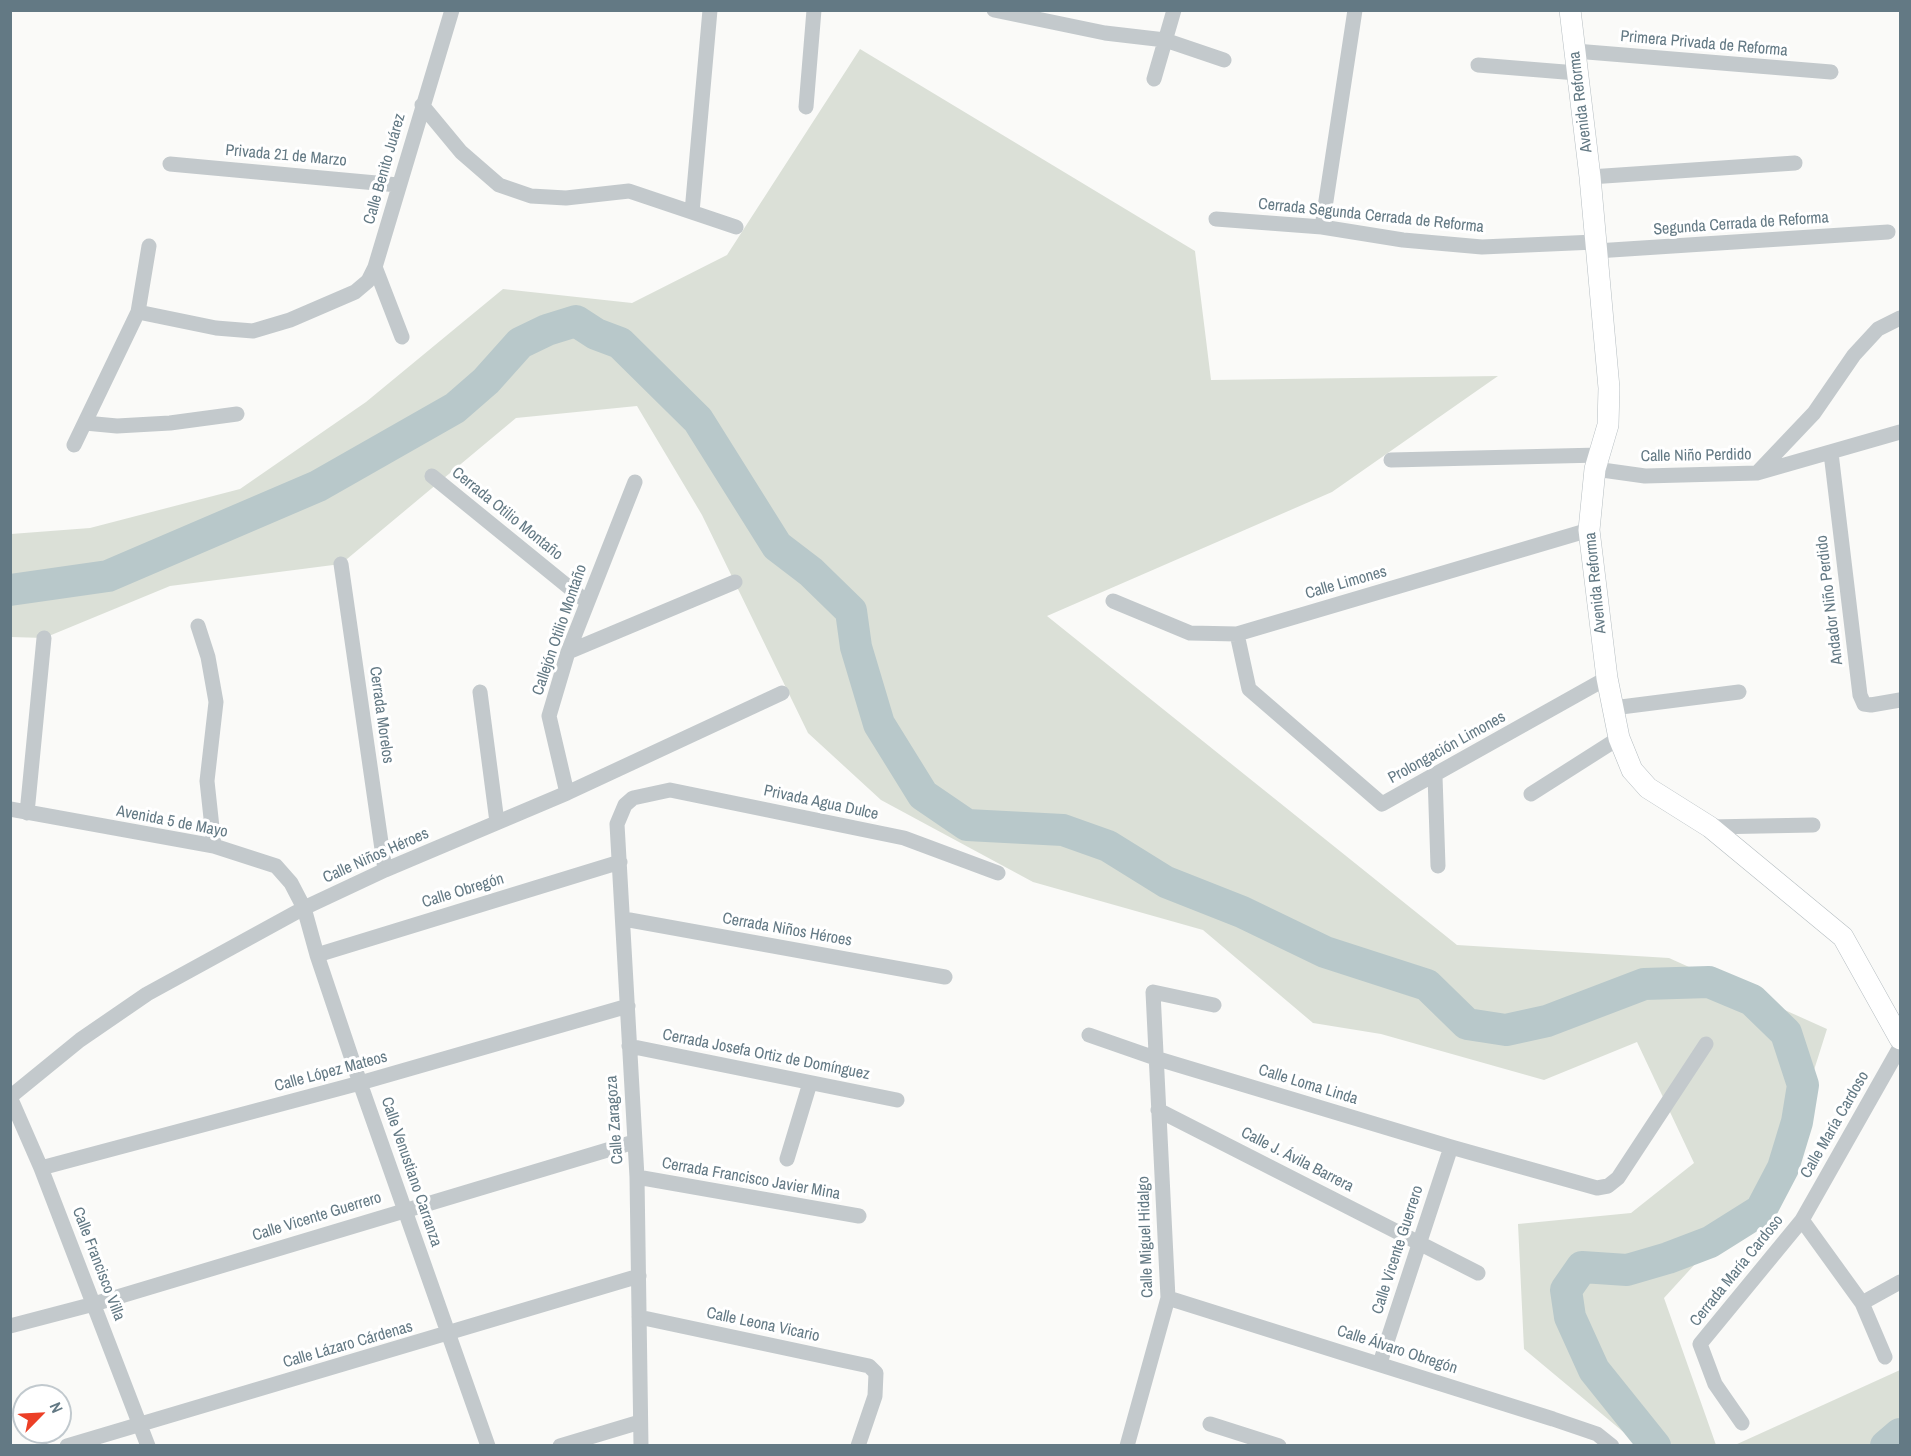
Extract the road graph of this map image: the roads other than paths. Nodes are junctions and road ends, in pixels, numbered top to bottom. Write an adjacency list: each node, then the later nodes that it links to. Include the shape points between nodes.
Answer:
1 (452, 10): 15 (street, Calle Benito Juárez)
2 (710, 10): 21 (street)
3 (814, 10): 16 (street)
4 (994, 10): 8 (street, via 1105,33)
5 (1174, 10): 8 (street)
6 (1355, 10): 24 (street)
7 (1570, 10): 9 (street, Avenida Reforma)
8 (1165, 40): 10 (street); 14 (street)
9 (1575, 51): 12 (street, Primera Privada de Reforma); 13 (street, Avenida Reforma)
10 (1224, 60)
11 (1478, 65): 13 (street)
12 (1831, 72)
13 (1577, 73): 19 (street, Avenida Reforma)
14 (1154, 79)
15 (422, 105): 20 (street, Calle Benito Juárez); 21 (street, via 461,152 499,185 531,196 566,198 629,191)
16 (807, 107)
17 (1795, 163): 19 (street)
18 (170, 164): 20 (street, Privada 21 de Marzo)
19 (1590, 177): 27 (street, Avenida Reforma)
20 (398, 185): 28 (street, Calle Benito Juárez)
21 (692, 212): 23 (street)
22 (1216, 219): 24 (street, Cerrada Segunda Cerrada de Reforma)
23 (736, 227)
24 (1322, 227): 27 (street, Cerrada Segunda Cerrada de Reforma, via 1482,247)
25 (1888, 232): 27 (street, Segunda Cerrada de Reforma)
26 (149, 246): 29 (street)
27 (1595, 247): 38 (street, Avenida Reforma, via 1610,388 1608,425)
28 (375, 267): 29 (street, via 368,281 355,292 253,331 216,328); 31 (street)
29 (138, 312): 33 (street)
30 (1900, 318): 39 (street, via 1878,329 1854,355 1814,413)
31 (402, 337)
32 (237, 414): 33 (street, via 117,426)
33 (85, 423): 35 (street)
34 (1900, 432): 36 (street, Calle Niño Perdido)
35 (74, 445)
36 (1831, 453): 39 (street, Calle Niño Perdido); 55 (street, Andador Niño Perdido, via 1860,695 1864,704 1871,705)
37 (1391, 460): 38 (street, Calle Niño Perdido)
38 (1597, 462): 39 (street, Calle Niño Perdido, via 1645,476); 42 (street, Avenida Reforma)
39 (1757, 473)
40 (432, 476): 46 (street, Cerrada Otilio Montaño)
41 (635, 482): 46 (street, Callejón Otilio Montaño)
42 (1590, 530): 48 (street, Calle Limones); 51 (street, Avenida Reforma)
43 (341, 564): 70 (street, Cerrada Morelos)
44 (735, 582): 50 (street)
45 (1113, 601): 48 (street, Calle Limones, via 1190,633)
46 (587, 602): 50 (street, Callejón Otilio Montaño)
47 (198, 626): 67 (street, via 216,702 207,781)
48 (1237, 634): 58 (street, Prolongación Limones, via 1249,689 1382,804)
49 (44, 638): 63 (street)
50 (568, 652): 59 (street, Callejón Otilio Montaño, via 549,716)
51 (1607, 678): 56 (street, Avenida Reforma); 58 (street, Prolongación Limones)
52 (480, 692): 64 (street)
53 (1740, 692): 56 (street)
54 (782, 693): 59 (street, Calle Niños Héroes)
55 (1900, 700)
56 (1613, 708): 57 (street, Avenida Reforma)
57 (1619, 738): 60 (street); 66 (street, Avenida Reforma, via 1632,770 1648,788)
58 (1435, 776): 69 (street)
59 (567, 793): 64 (street, Calle Niños Héroes)
60 (1531, 794)
61 (633, 798): 68 (street, Calle Zaragoza, via 625,805 617,824); 71 (street, Privada Agua Dulce, via 670,790 904,838)
62 (10, 809): 63 (street, Avenida 5 de Mayo)
63 (27, 813): 67 (street, Avenida 5 de Mayo)
64 (497, 822): 70 (street, Calle Niños Héroes)
65 (1813, 825): 66 (street)
66 (1710, 827): 79 (street, Avenida Reforma, via 1843,938)
67 (214, 846): 72 (street, Avenida 5 de Mayo, via 276,866 291,883)
68 (620, 862): 73 (street, Calle Zaragoza); 74 (street, Calle Obregón)
69 (1438, 866)
70 (385, 870): 72 (street, Calle Niños Héroes)
71 (999, 873)
72 (306, 914): 74 (street, Calle Venustiano Carranza); 86 (street, Calle Niños Héroes, via 147,994 80,1040)
73 (624, 919): 75 (street, Cerrada Niños Héroes); 77 (street, Calle Zaragoza)
74 (315, 948): 84 (street, Calle Venustiano Carranza)
75 (945, 977)
76 (1214, 1005): 83 (street, Calle Miguel Hidalgo, via 1153,992)
77 (628, 1006): 81 (street, Calle Zaragoza); 84 (street, Calle López Mateos)
78 (1089, 1035): 83 (street, Calle Loma Linda)
79 (1900, 1039)
80 (1706, 1044): 90 (street, Calle Loma Linda, via 1618,1178 1608,1186 1597,1188)
81 (629, 1046): 85 (street, Cerrada Josefa Ortiz de Domínguez); 89 (street, Calle Zaragoza)
82 (1900, 1047): 96 (street, Calle María Cardoso)
83 (1155, 1058): 88 (street, Calle Miguel Hidalgo); 90 (street, Calle Loma Linda)
84 (360, 1083): 92 (street, Calle López Mateos); 94 (street, Calle Venustiano Carranza)
85 (810, 1083): 87 (street, Cerrada Josefa Ortiz de Domínguez); 91 (street)
86 (10, 1097): 92 (street, Calle Francisco Villa)
87 (897, 1100)
88 (1158, 1110): 97 (street, Calle J. Ávila Barrera); 101 (street, Calle Miguel Hidalgo)
89 (634, 1142): 93 (street, Calle Zaragoza); 94 (street, Calle Vicente Guerrero)
90 (1450, 1147): 97 (street, Calle Vicente Guerrero)
91 (787, 1159)
92 (41, 1168): 103 (street, Calle Francisco Villa)
93 (637, 1176): 95 (street, Cerrada Francisco Javier Mina); 99 (street, Calle Zaragoza)
94 (405, 1209): 103 (street, Calle Vicente Guerrero); 106 (street, Calle Venustiano Carranza)
95 (859, 1216)
96 (1802, 1220): 102 (street); 110 (street, Cerrada María Cardoso, via 1700,1344 1715,1384)
97 (1420, 1242): 98 (street, Calle J. Ávila Barrera); 108 (street, Calle Vicente Guerrero)
98 (1478, 1273)
99 (639, 1276): 104 (street, Calle Zaragoza); 106 (street, Calle Lázaro Cárdenas)
100 (1900, 1282): 102 (street)
101 (1168, 1298): 108 (street, Calle Álvaro Obregón); 120 (street, Calle Miguel Hidalgo)
102 (1862, 1303): 107 (street)
103 (94, 1304): 105 (street, Calle Vicente Guerrero); 112 (street, Calle Francisco Villa)
104 (639, 1317): 109 (street, Calle Zaragoza); 119 (street, Calle Leona Vicario, via 869,1366 876,1373 875,1396)
105 (10, 1326)
106 (449, 1334): 112 (street, Calle Lázaro Cárdenas); 116 (street, Calle Venustiano Carranza)
107 (1885, 1357)
108 (1380, 1363): 121 (street, Calle Álvaro Obregón, via 1597,1434)
109 (640, 1422): 117 (street); 118 (street, Calle Zaragoza)
110 (1742, 1423)
111 (1210, 1424): 113 (street)
112 (140, 1425): 114 (street, Calle Lázaro Cárdenas); 115 (street, Calle Francisco Villa)
113 (1271, 1444)
114 (67, 1446)
115 (148, 1446)
116 (488, 1446)
117 (560, 1446)
118 (641, 1446)
119 (858, 1446)
120 (1127, 1446)
121 (1612, 1446)

